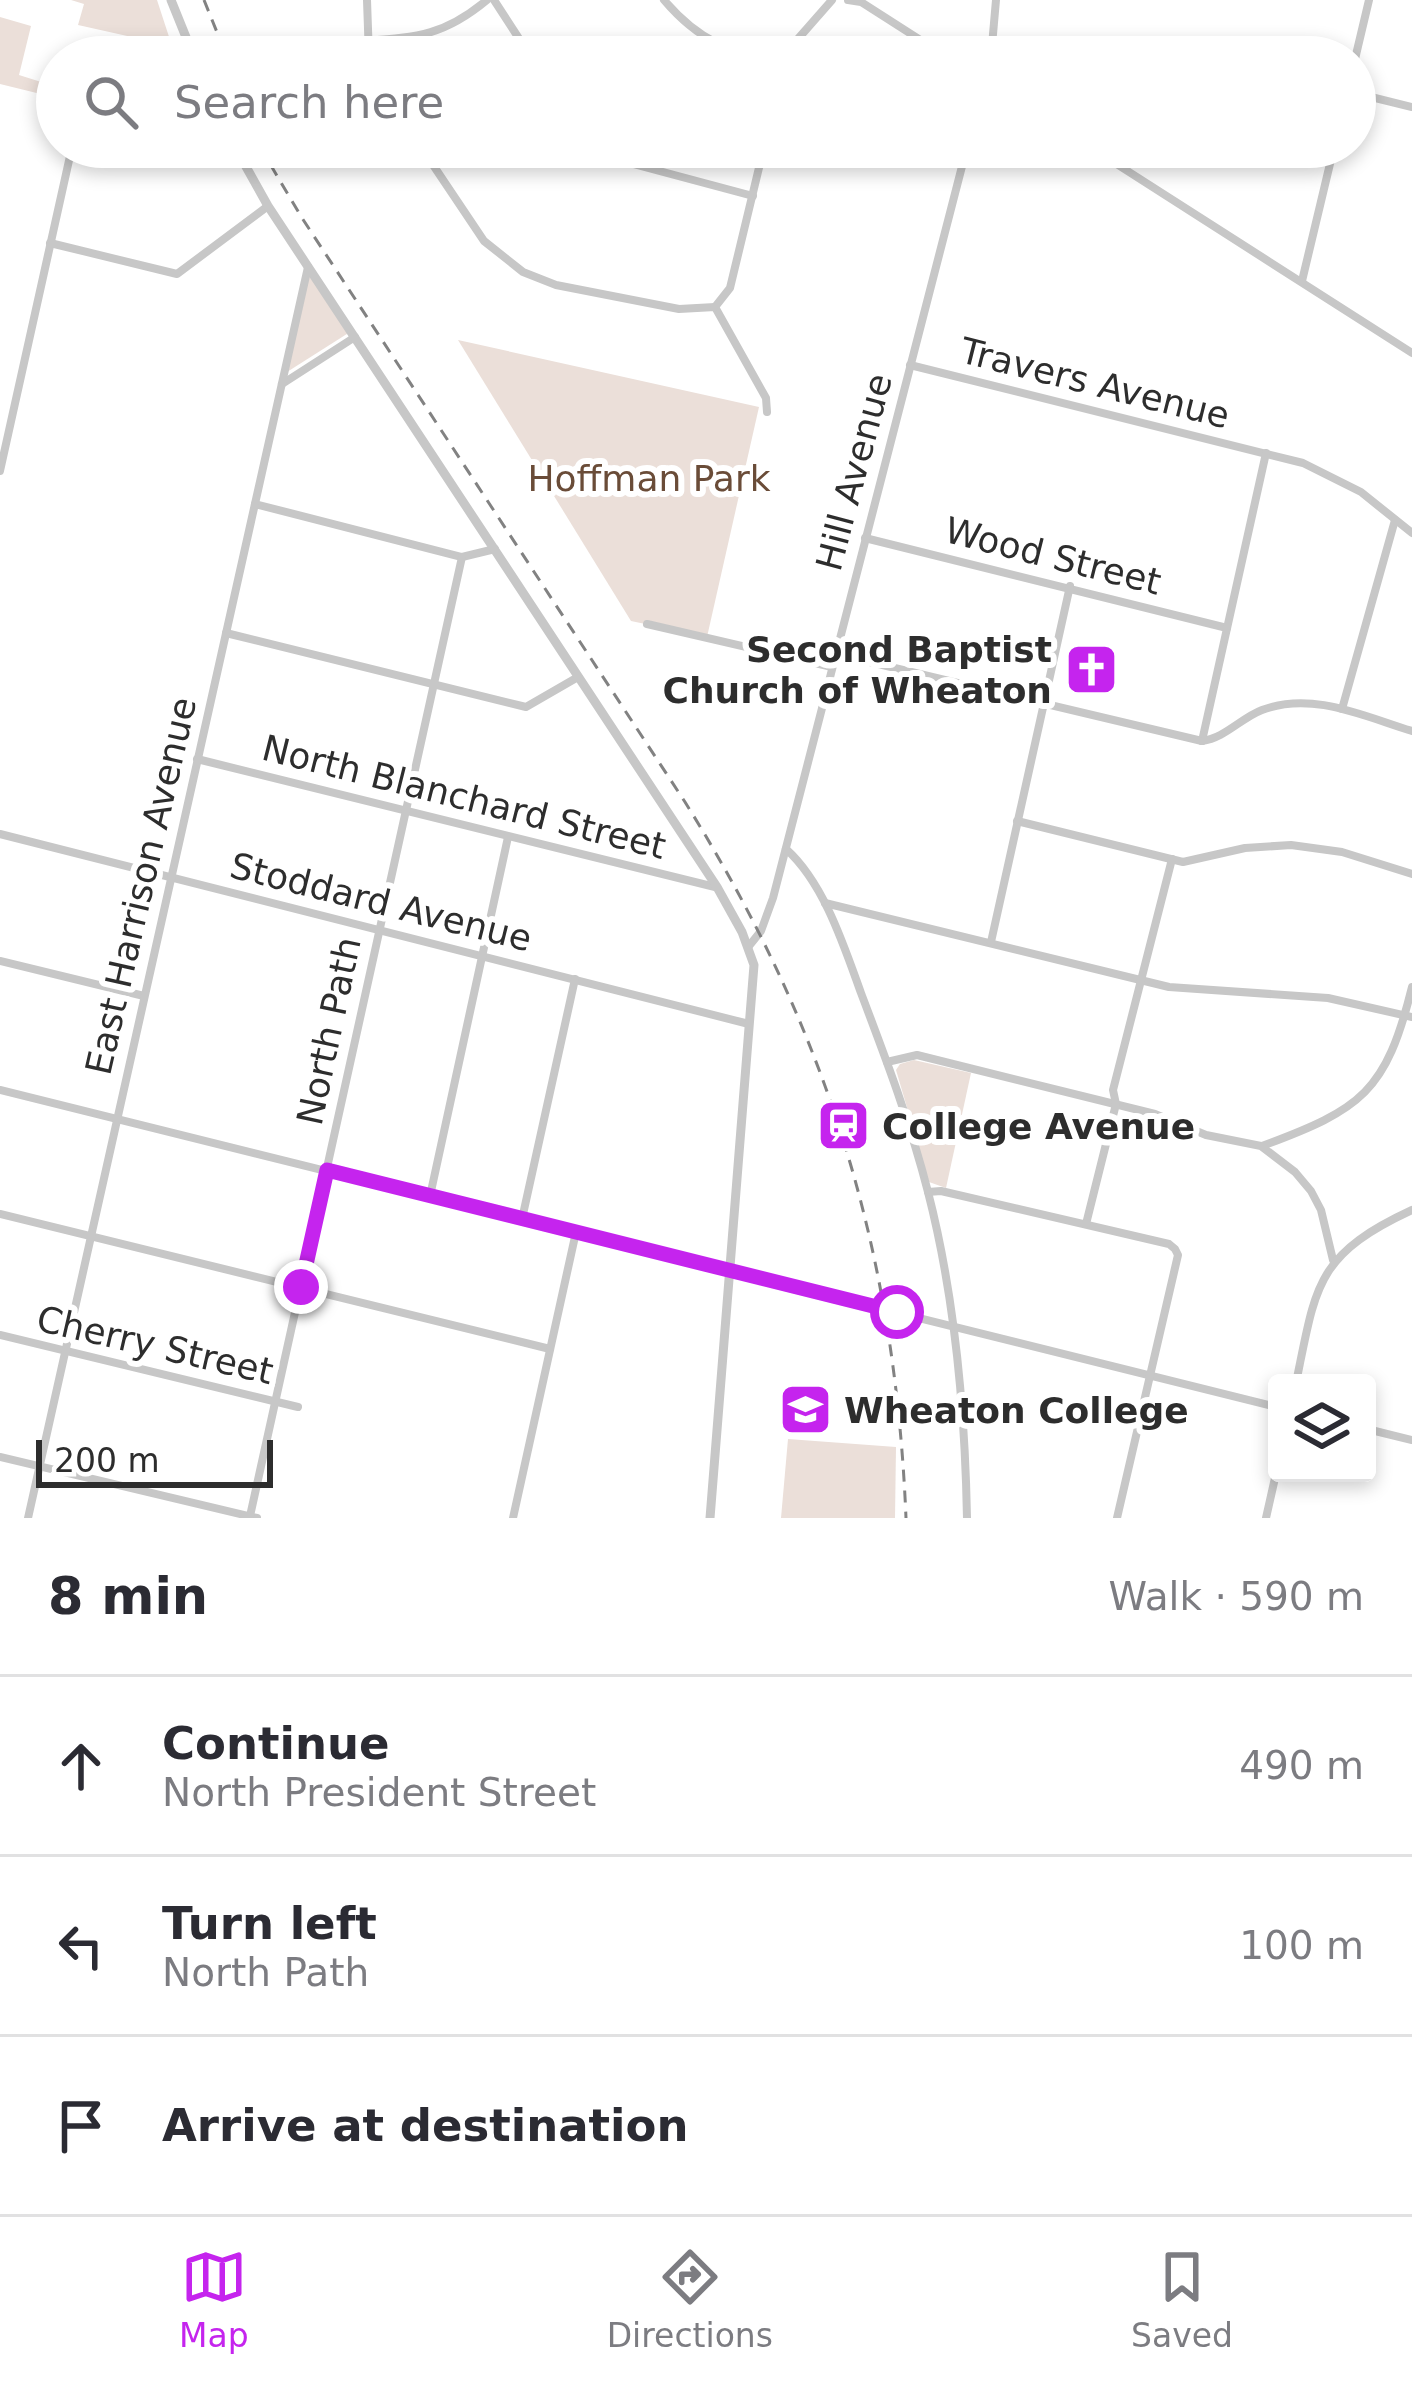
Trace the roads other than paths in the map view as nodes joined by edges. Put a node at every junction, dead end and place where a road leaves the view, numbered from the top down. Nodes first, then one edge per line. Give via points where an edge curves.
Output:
1 (171, 0) edge
2 (367, 0) edge
3 (490, 0) edge
4 (664, 0) edge
5 (832, 0) edge
6 (848, 0) edge
7 (996, 0) edge
8 (1369, 0) edge
9 (186, 36) edge
10 (366, 36) edge
11 (405, 36) edge
12 (516, 36) edge
13 (704, 36) edge
14 (800, 36) edge
15 (914, 36) edge
16 (993, 36) edge
17 (1360, 36) edge
18 (1376, 98) edge
19 (1412, 107) edge
20 (67, 168) edge
21 (247, 168) edge
22 (435, 168) edge
23 (648, 168) edge
24 (759, 168) edge
25 (962, 168) edge
26 (1123, 168) edge
27 (1329, 168) edge
28 (753, 196) junction
29 (268, 206) junction
30 (50, 243) junction
31 (308, 266) junction
32 (1302, 281) junction
33 (715, 307) junction
34 (356, 336) junction
35 (1412, 353) edge
36 (910, 365) junction
37 (282, 383) junction
38 (767, 412) dead end
39 (1266, 453) junction
40 (0, 471) edge
41 (255, 504) junction
42 (1395, 519) junction
43 (1412, 533) edge
44 (865, 538) junction
45 (495, 548) junction
46 (463, 557) junction
47 (1070, 586) junction
48 (647, 624) dead end
49 (1227, 628) junction
50 (226, 632) junction
51 (835, 654) junction
52 (832, 667) junction
53 (580, 676) junction
54 (435, 685) junction
55 (1043, 705) junction
56 (1342, 709) junction
57 (1412, 731) edge
58 (1202, 741) junction
59 (197, 759) junction
60 (406, 812) junction
61 (1017, 821) junction
62 (0, 834) edge
63 (508, 837) junction
64 (786, 849) junction
65 (1172, 860) junction
66 (1412, 874) edge
67 (171, 876) junction
68 (717, 887) junction
69 (823, 903) junction
70 (380, 929) junction
71 (991, 942) junction
72 (749, 946) junction
73 (482, 956) junction
74 (0, 961) edge
75 (574, 979) junction
76 (1142, 980) junction
77 (1412, 987) edge
78 (144, 996) junction
79 (1409, 1016) edge
80 (748, 1024) junction
81 (887, 1062) junction
82 (0, 1090) edge
83 (1116, 1104) junction
84 (116, 1119) junction
85 (1261, 1146) junction
86 (327, 1170) junction
87 (928, 1192) junction
88 (430, 1196) junction
89 (1412, 1210) edge
90 (0, 1214) edge
91 (522, 1219) junction
92 (1085, 1224) junction
93 (576, 1232) junction
94 (89, 1236) junction
95 (1333, 1260) junction
96 (733, 1272) junction
97 (301, 1287) junction
98 (952, 1326) junction
99 (0, 1336) edge
100 (550, 1349) junction
101 (65, 1352) junction
102 (1298, 1374) edge
103 (1150, 1375) junction
104 (275, 1401) junction
105 (1268, 1405) edge
106 (298, 1407) dead end
107 (1376, 1431) edge
108 (1412, 1440) edge
109 (0, 1456) edge
110 (39, 1466) junction
111 (1274, 1482) edge
112 (254, 1517) edge
113 (28, 1518) edge
114 (513, 1518) edge
115 (710, 1518) edge
116 (967, 1518) edge
117 (1117, 1518) edge
118 (1266, 1518) edge

1 - 9 street
2 - 10 street
3 - 11 street via 457,24
3 - 12 street
4 - 13 street
5 - 14 street
6 - 15 street
7 - 16 street
8 - 17 street
18 - 19 street
20 - 30 street
21 - 29 street
22 - 33 street via 484,241 523,272 679,309
23 - 28 street
24 - 28 street
25 - 36 street, Hill Avenue
26 - 32 street
27 - 32 street
28 - 33 street via 730,288
29 - 30 street via 177,274
29 - 31 street
30 - 40 street
31 - 34 street
31 - 37 street, East Harrison Avenue
32 - 35 street
33 - 38 street
34 - 37 street
34 - 45 street
36 - 39 street, Travers Avenue
36 - 44 street, Hill Avenue
37 - 41 street, East Harrison Avenue
39 - 42 street, Travers Avenue via 1334,477
39 - 49 street
41 - 46 street
41 - 50 street, East Harrison Avenue
42 - 43 street, Travers Avenue
42 - 56 street
44 - 47 street, Wood Street
44 - 51 street, Hill Avenue
45 - 46 street
45 - 53 street
46 - 54 street, North Path
47 - 49 street, Wood Street
47 - 55 street
48 - 52 street
49 - 58 street
50 - 54 street
50 - 59 street, East Harrison Avenue
51 - 52 street, Hill Avenue
51 - 55 street
52 - 64 street, Hill Avenue
53 - 54 street via 526,707
53 - 68 street
54 - 60 street, North Path
55 - 58 street
55 - 61 street
56 - 57 street
56 - 58 street via 1280,705
59 - 60 street, North Blanchard Street
59 - 67 street, East Harrison Avenue
60 - 63 street, North Blanchard Street
60 - 70 street, North Path
61 - 65 street
61 - 71 street
62 - 67 street, Stoddard Avenue
63 - 68 street, North Blanchard Street
63 - 73 street
64 - 69 street
64 - 72 street, Hill Avenue via 766,920
65 - 66 street via 1291,845
65 - 76 street
67 - 70 street, Stoddard Avenue
67 - 78 street, East Harrison Avenue
68 - 72 street
69 - 71 street
69 - 81 street
70 - 73 street, Stoddard Avenue
70 - 86 street, North Path
71 - 76 street
72 - 80 street
73 - 75 street, Stoddard Avenue
73 - 88 street
74 - 78 street
75 - 80 street, Stoddard Avenue
75 - 91 street
76 - 79 street via 1328,998
76 - 83 street
77 - 79 street
78 - 84 street, East Harrison Avenue
79 - 85 street via 1363,1095
80 - 96 street
81 - 83 street via 917,1055
81 - 87 street
82 - 84 street
83 - 85 street
83 - 92 street
84 - 86 street
84 - 94 street, East Harrison Avenue
85 - 95 street via 1311,1191
86 - 88 street
86 - 97 street, North Path
87 - 92 street
87 - 98 street
88 - 91 street
89 - 95 street
90 - 94 street
91 - 93 street
92 - 103 street via 1168,1244 1178,1255
93 - 96 street
93 - 100 street
94 - 97 street
94 - 101 street, East Harrison Avenue
95 - 102 street via 1314,1300
96 - 98 street
96 - 115 street
97 - 100 street
97 - 104 street, North Path
98 - 103 street
98 - 116 street
99 - 101 street, Cherry Street
100 - 114 street
101 - 104 street, Cherry Street
101 - 110 street, East Harrison Avenue
103 - 105 street
103 - 117 street
104 - 106 street, Cherry Street
104 - 112 street, North Path
107 - 108 street
109 - 110 street
110 - 112 street
110 - 113 street, East Harrison Avenue
111 - 118 street

